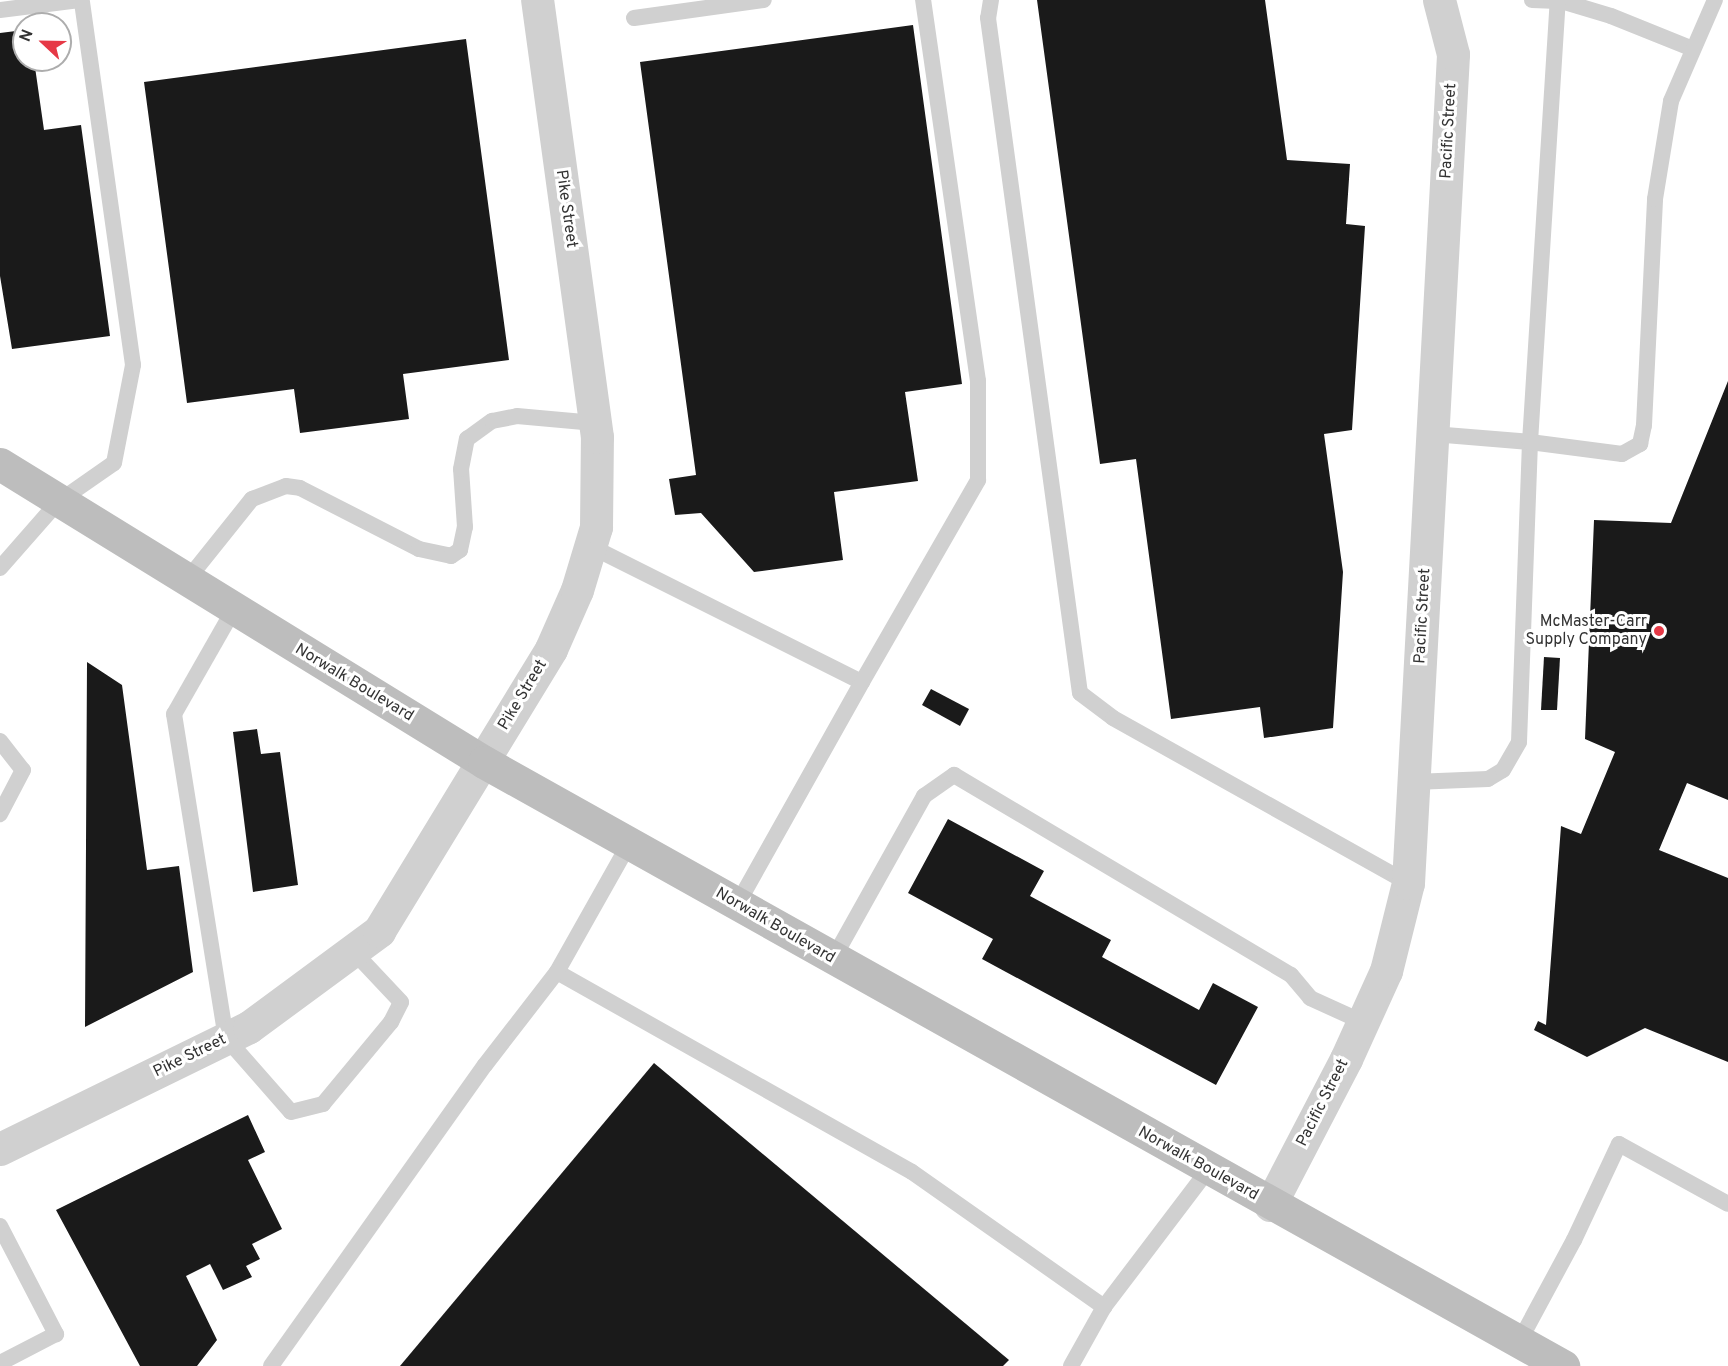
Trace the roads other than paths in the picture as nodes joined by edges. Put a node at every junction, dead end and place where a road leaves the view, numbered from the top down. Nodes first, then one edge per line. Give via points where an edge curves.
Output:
1 (80, 0) edge
2 (537, 0) edge
3 (764, 0) edge
4 (923, 0) edge
5 (992, 0) edge
6 (1439, 0) edge
7 (1532, 0) edge
8 (1715, 0) edge
9 (1558, 1) edge
10 (0, 10) edge
11 (634, 18) dead end
12 (1693, 49) junction
13 (595, 423) junction
14 (1433, 434) junction
15 (1530, 442) junction
16 (0, 464) edge
17 (58, 502) junction
18 (590, 546) junction
19 (0, 568) edge
20 (187, 580) junction
21 (234, 609) junction
22 (862, 682) junction
23 (0, 741) edge
24 (484, 762) junction
25 (1414, 782) junction
26 (0, 814) edge
27 (629, 843) junction
28 (1408, 883) junction
29 (737, 904) junction
30 (353, 951) junction
31 (833, 959) junction
32 (557, 972) junction
33 (1363, 1022) junction
34 (226, 1038) junction
35 (0, 1149) edge
36 (1209, 1170) junction
37 (1728, 1204) edge
38 (1270, 1205) junction
39 (0, 1226) edge
40 (1104, 1307) junction
41 (1519, 1342) junction
42 (0, 1363) edge
43 (272, 1366) edge
44 (1071, 1366) edge
45 (1563, 1366) edge

1 - 10 lane
1 - 17 lane via 133,365 114,463
2 - 13 street, Pike Street
3 - 11 lane
4 - 22 lane via 978,381 978,480
5 - 28 lane via 988,18 1080,693 1113,718
6 - 14 street, Pacific Street via 1453,54
7 - 9 lane
8 - 12 lane
9 - 12 lane via 1611,16
9 - 15 lane
12 - 15 lane via 1671,101 1655,200 1640,444 1622,454
13 - 18 street, Pike Street via 596,527
13 - 20 lane via 517,416 492,421 467,439 461,468 465,527 459,550 451,556 419,549 300,488 286,486 252,499
14 - 15 lane
14 - 25 street, Pacific Street
15 - 25 lane via 1519,742 1503,770 1488,779
16 - 17 main road, Norwalk Boulevard
17 - 19 lane
17 - 20 main road, Norwalk Boulevard
18 - 22 lane
18 - 24 street, Pike Street via 577,590 551,649
20 - 21 main road, Norwalk Boulevard
21 - 24 main road, Norwalk Boulevard
21 - 34 lane via 174,714
22 - 29 lane
23 - 26 lane via 23,770
24 - 27 main road, Norwalk Boulevard
24 - 30 street, Pike Street via 379,931
25 - 28 street, Pacific Street
27 - 29 main road, Norwalk Boulevard
27 - 32 lane
28 - 33 street, Pacific Street via 1386,971
29 - 31 main road, Norwalk Boulevard
30 - 34 street, Pike Street via 249,1027
30 - 34 lane via 401,1002 391,1022 323,1104 291,1112
31 - 33 lane via 924,796 954,775 1291,975 1310,998
31 - 36 main road, Norwalk Boulevard
32 - 40 lane via 912,1172
32 - 43 lane via 485,1065
33 - 38 street, Pacific Street
34 - 35 street, Pike Street
36 - 38 main road, Norwalk Boulevard
36 - 40 lane
37 - 41 lane via 1619,1144 1574,1240
38 - 41 main road, Norwalk Boulevard
39 - 42 lane via 56,1334
40 - 44 lane
41 - 45 main road, Norwalk Boulevard

